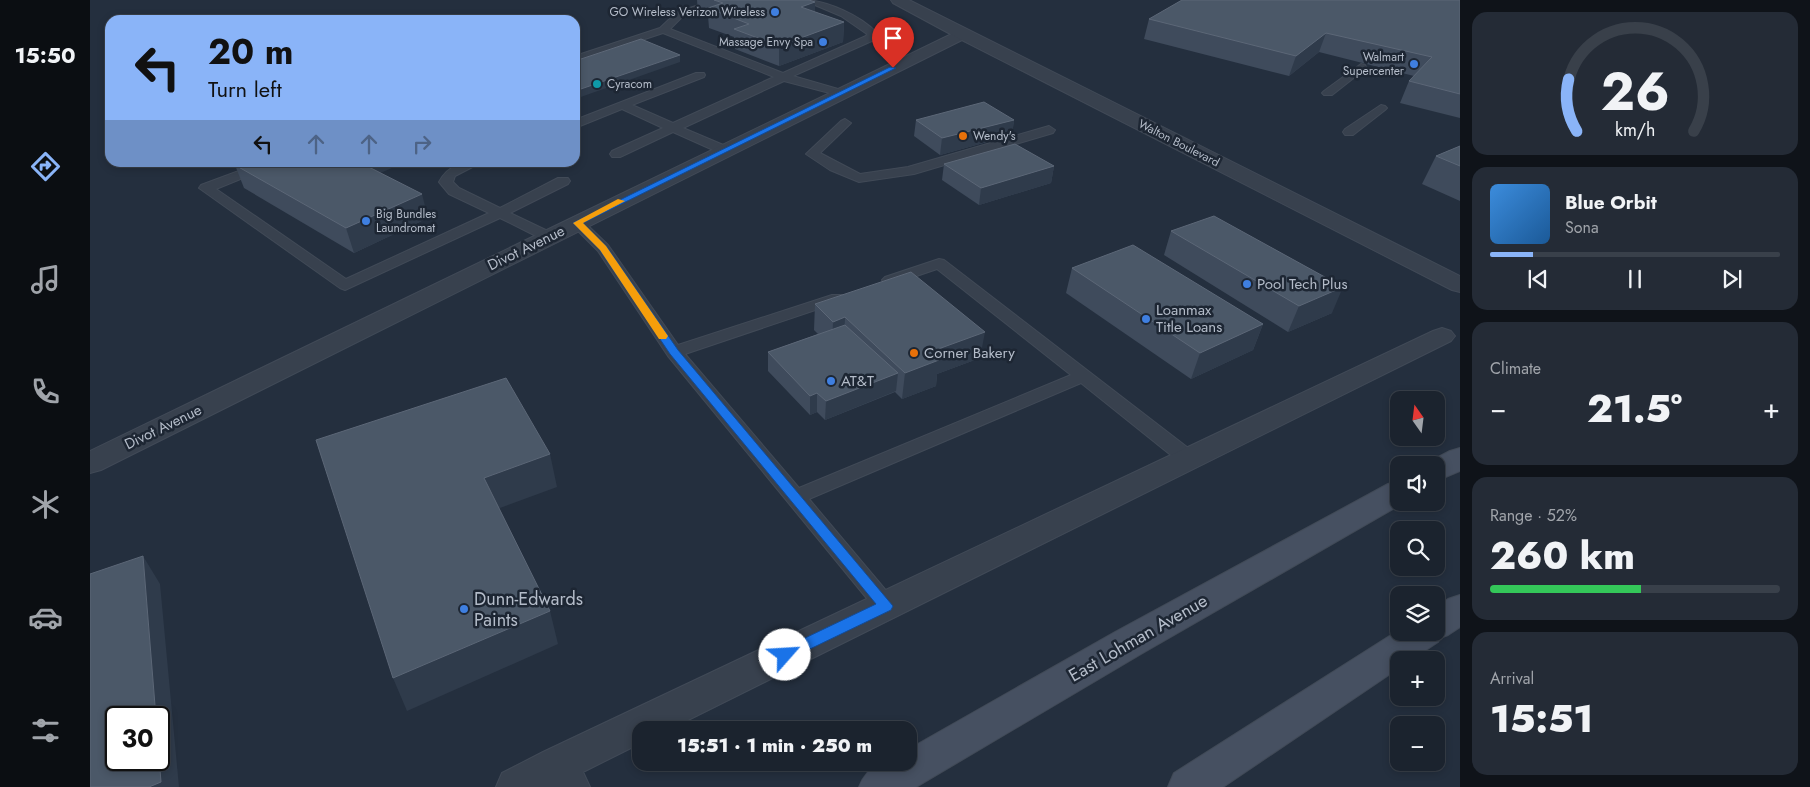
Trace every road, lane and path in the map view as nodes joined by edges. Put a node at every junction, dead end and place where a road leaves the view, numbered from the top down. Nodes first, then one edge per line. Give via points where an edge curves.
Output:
1 (725, 0) edge
2 (808, 0) edge
3 (898, 0) edge
4 (663, 30) junction
5 (962, 34) junction
6 (580, 57) edge
7 (1361, 67) edge
8 (700, 75) dead end
9 (783, 77) junction
10 (841, 93) junction
11 (1328, 93) dead end
12 (622, 105) junction
13 (1382, 108) dead end
14 (580, 122) edge
15 (844, 123) dead end
16 (671, 128) junction
17 (1049, 130) dead end
18 (1349, 132) dead end
19 (724, 150) junction
20 (616, 154) dead end
21 (263, 167) edge
22 (465, 167) edge
23 (563, 181) dead end
24 (500, 213) junction
25 (577, 223) junction
26 (549, 237) junction
27 (1460, 285) edge
28 (873, 286) edge
29 (854, 292) edge
30 (1442, 336) dead end
31 (674, 352) junction
32 (1083, 376) junction
33 (1460, 458) edge
34 (1189, 459) junction
35 (90, 463) edge
36 (1445, 466) edge
37 (796, 497) junction
38 (1390, 497) edge
39 (886, 606) junction
40 (1460, 609) edge
41 (1445, 619) edge
42 (1411, 641) edge
43 (563, 776) edge
44 (516, 787) edge
45 (879, 787) edge
46 (1188, 787) edge

1 - 4 lane via 680,14
2 - 9 lane via 844,14 872,33 870,38
3 - 5 street, Walton Boulevard
4 - 6 lane
4 - 9 lane
5 - 10 street, Divot Avenue
5 - 27 street, Walton Boulevard
7 - 11 lane
8 - 12 lane
9 - 10 lane
9 - 16 lane
10 - 19 street, Divot Avenue
12 - 14 lane
12 - 16 lane
13 - 18 lane
15 - 17 lane via 812,154 859,178 909,171
16 - 19 lane
16 - 20 lane
19 - 25 street, Divot Avenue
21 - 24 lane via 206,188 345,285
22 - 24 lane via 450,174 446,182 454,191
23 - 24 lane
24 - 26 lane
25 - 26 street, Divot Avenue
25 - 31 lane via 603,248
26 - 35 street, Divot Avenue
28 - 32 lane via 939,263
29 - 31 lane
30 - 34 street
31 - 37 lane
32 - 34 lane
32 - 37 lane
33 - 36 main road
34 - 39 street
37 - 39 lane
38 - 45 main road, East Lohman Avenue
39 - 43 street
40 - 41 main road
42 - 46 main road
43 - 44 street

